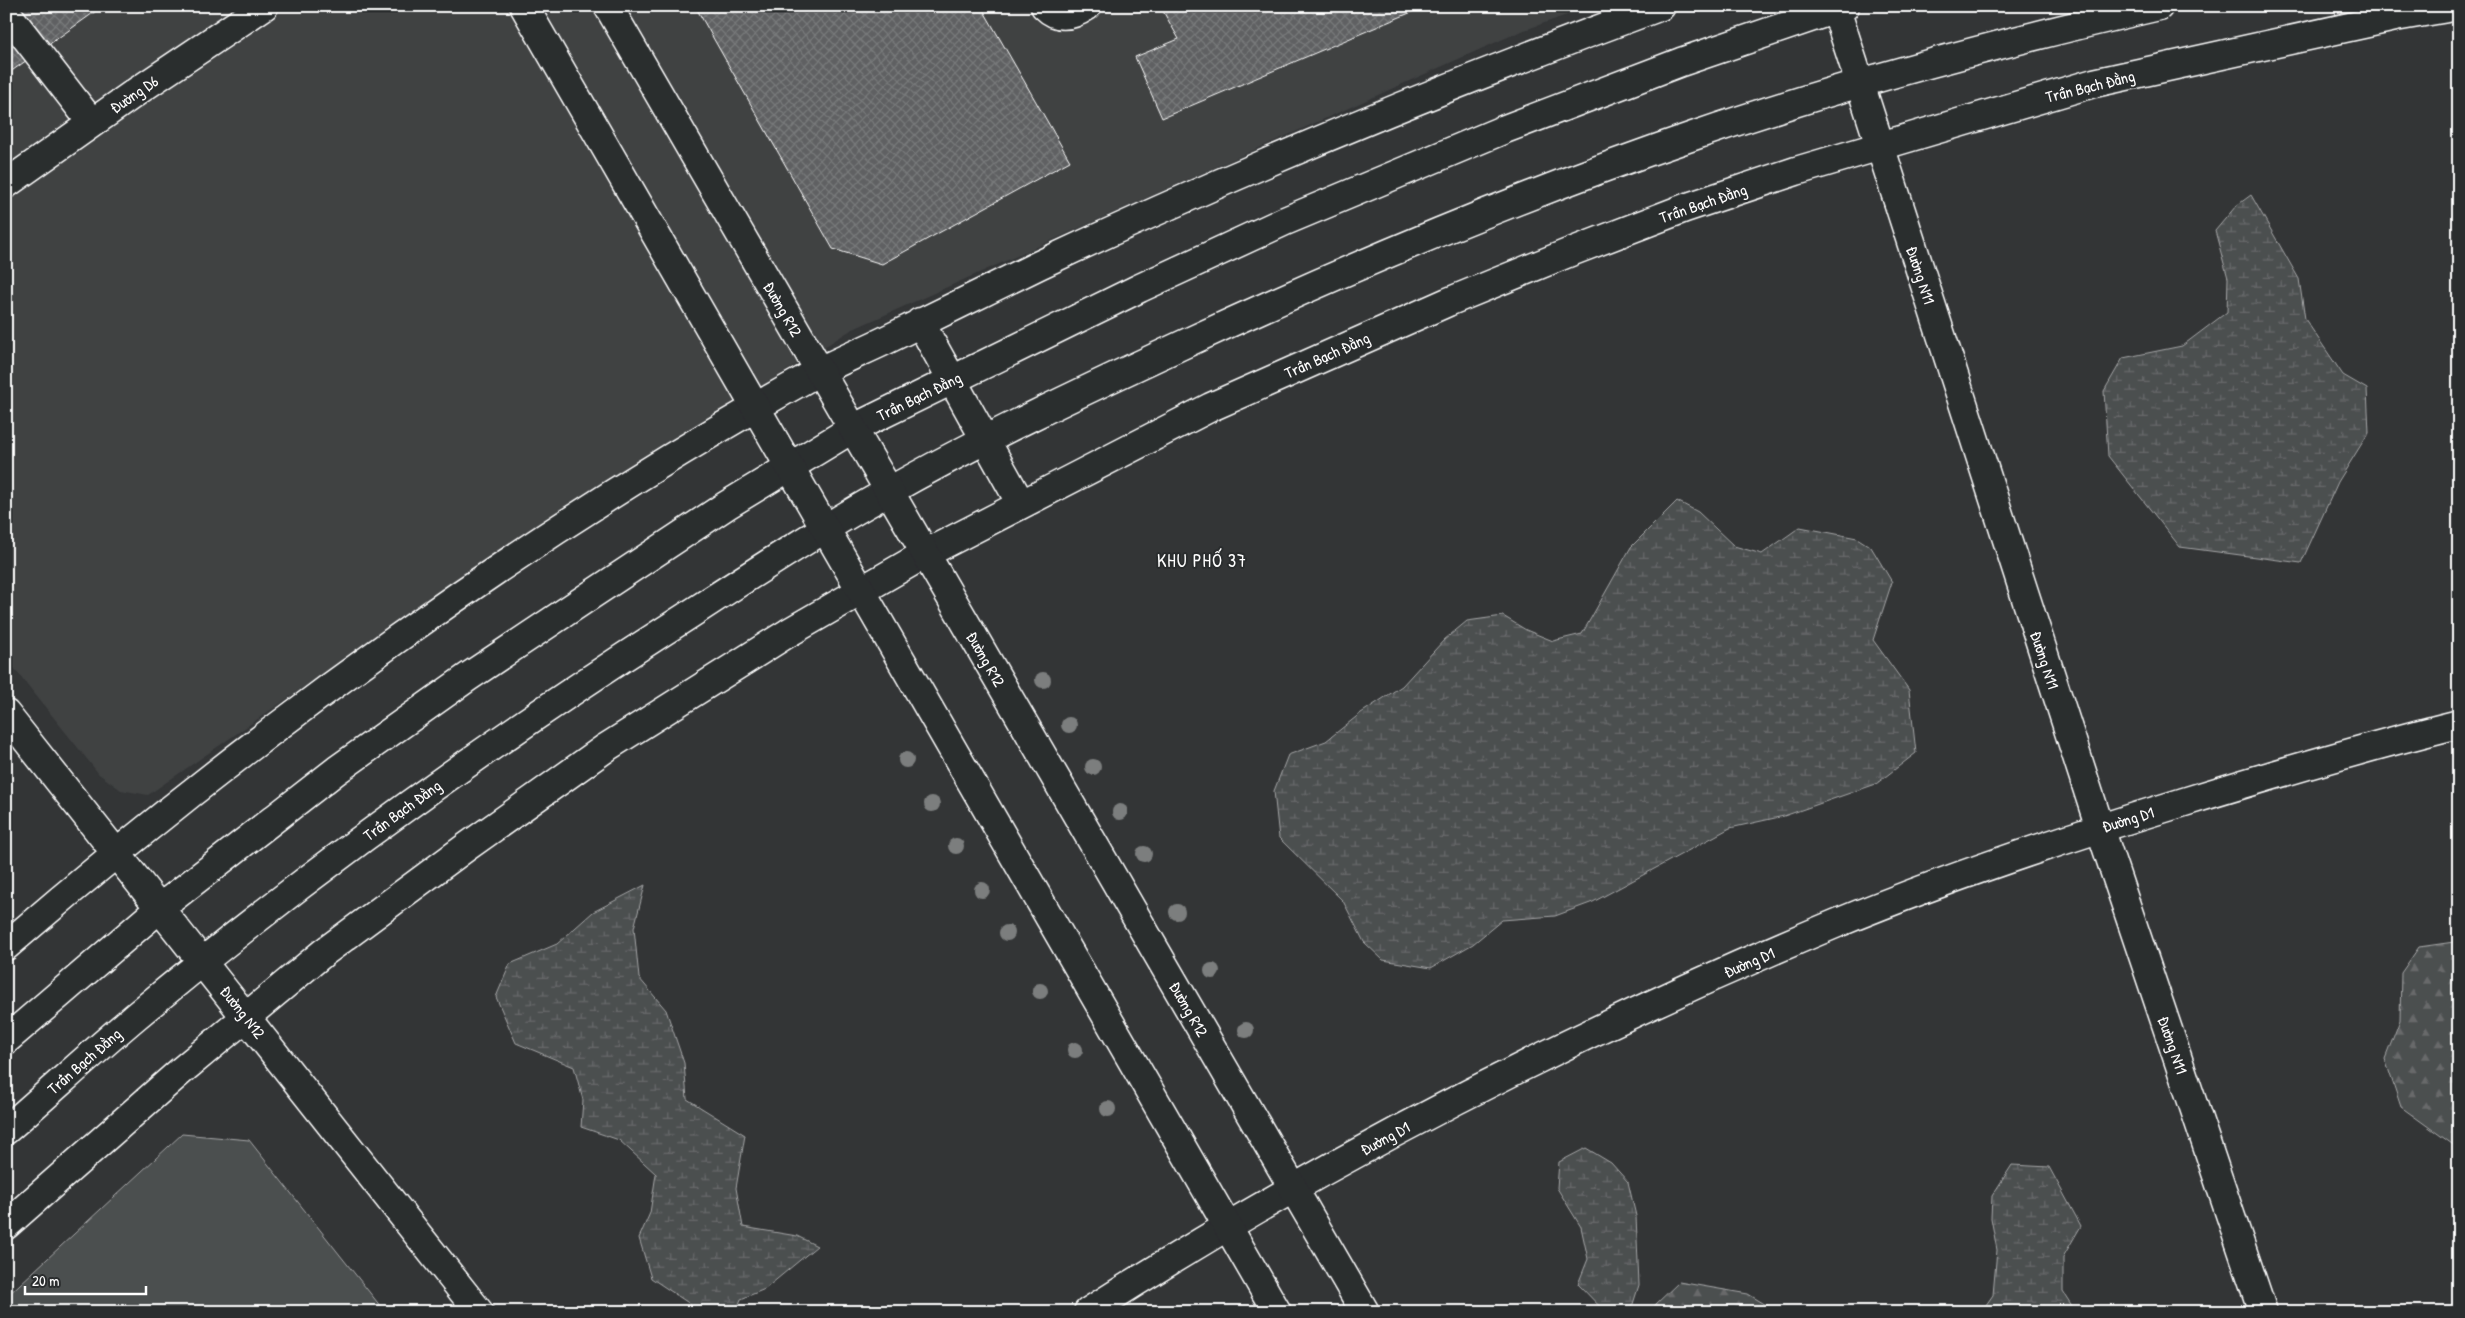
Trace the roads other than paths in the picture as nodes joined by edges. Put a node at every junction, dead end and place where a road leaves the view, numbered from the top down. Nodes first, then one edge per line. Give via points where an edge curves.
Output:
1 (264, 6) edge
2 (524, 6) edge
3 (608, 6) edge
4 (1045, 6) edge
5 (1087, 6) edge
6 (1661, 6) edge
7 (2159, 6) edge
8 (2459, 6) edge
9 (1838, 7) edge
10 (6, 12) edge
11 (1858, 84) junction
12 (92, 123) junction
13 (1879, 146) junction
14 (6, 184) edge
15 (920, 322) junction
16 (819, 372) junction
17 (951, 380) junction
18 (756, 408) junction
19 (852, 430) junction
20 (984, 440) junction
21 (790, 467) junction
22 (888, 492) junction
23 (1021, 504) junction
24 (826, 529) junction
25 (924, 554) junction
26 (861, 590) junction
27 (6, 714) edge
28 (2459, 724) edge
29 (2100, 828) junction
30 (116, 852) junction
31 (161, 907) junction
32 (6, 946) edge
33 (203, 962) junction
34 (246, 1016) junction
35 (6, 1040) edge
36 (6, 1130) edge
37 (1294, 1188) junction
38 (6, 1225) edge
39 (1228, 1227) junction
40 (479, 1312) edge
41 (1088, 1312) edge
42 (1277, 1312) edge
43 (1365, 1312) edge
44 (2263, 1312) edge

1 - 12 street, Đường D6
2 - 18 street
3 - 16 street, Đường R12
4 - 5 street via 1052,13 1064,16
6 - 15 street via 1335,133 1165,206
7 - 11 street
8 - 13 street, Trần Bạch Đằng via 2094,83
9 - 11 street, Đường N11
9 - 17 street, Trần Bạch Đằng via 1505,128 1276,225
10 - 12 street
11 - 13 street, Đường N11
11 - 20 street via 1699,134 1525,197 1325,279
12 - 14 street, Đường D6
13 - 23 street, Trần Bạch Đằng via 1684,208 1448,302 1211,407
13 - 29 street, Đường N11
15 - 16 street
15 - 17 street
16 - 18 street
16 - 19 street, Đường R12
17 - 19 street, Trần Bạch Đằng
17 - 20 street
18 - 21 street
18 - 30 street via 596,506 388,646
19 - 21 street, Trần Bạch Đằng
19 - 22 street, Đường R12
20 - 22 street
20 - 23 street
21 - 24 street
21 - 31 street via 716,512 468,677 337,770
22 - 24 street, Trần Bạch Đằng
22 - 25 street, Đường R12
23 - 25 street, Trần Bạch Đằng
24 - 26 street
24 - 33 street, Trần Bạch Đằng via 618,660 493,745 386,821
25 - 26 street, Trần Bạch Đằng
25 - 37 street, Đường R12
26 - 34 street, Trần Bạch Đằng via 788,632 599,752 464,848
26 - 39 street
27 - 30 street, Đường N12
28 - 29 street, Đường D1
29 - 37 street, Đường D1 via 1982,868 1846,920 1694,986 1539,1058
29 - 44 street, Đường N11
30 - 31 street, Đường N12
30 - 32 street
31 - 33 street, Đường N12
31 - 35 street
33 - 34 street, Đường N12
33 - 36 street, Trần Bạch Đằng
34 - 38 street, Trần Bạch Đằng
34 - 40 street, Đường N12
37 - 39 street, Đường D1
37 - 43 street, Đường R12
39 - 41 street, Đường D1
39 - 42 street

